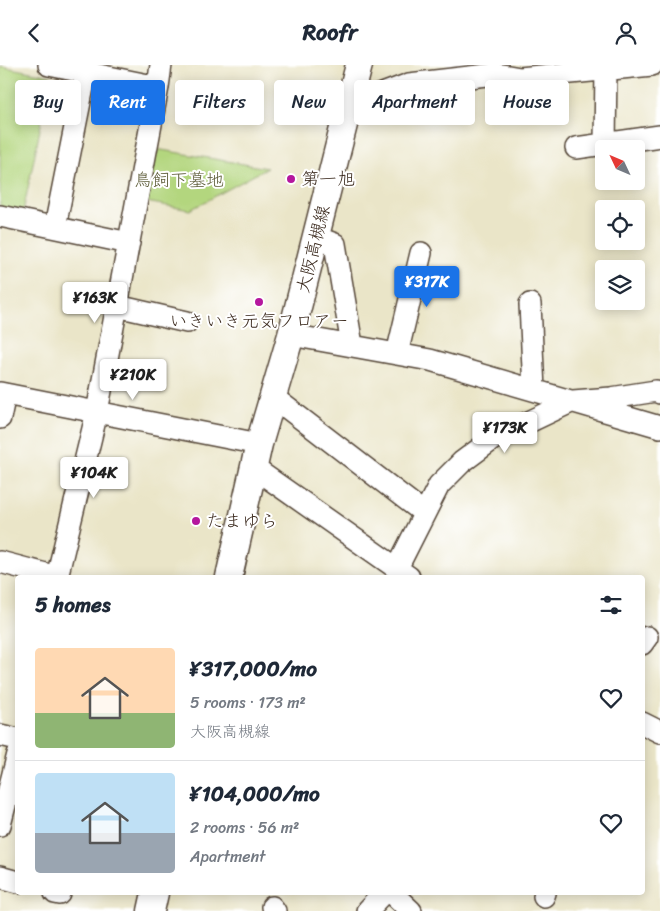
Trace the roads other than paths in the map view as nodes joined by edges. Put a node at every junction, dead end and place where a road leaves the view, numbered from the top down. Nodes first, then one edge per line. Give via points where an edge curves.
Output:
1 (49, 65) edge
2 (161, 65) edge
3 (359, 65) edge
4 (652, 65) edge
5 (606, 69) junction
6 (472, 71) edge
7 (86, 72) junction
8 (124, 80) edge
9 (159, 80) edge
10 (350, 101) junction
11 (151, 125) edge
12 (660, 135) edge
13 (605, 140) edge
14 (626, 140) edge
15 (595, 145) edge
16 (576, 148) dead end
17 (0, 216) edge
18 (55, 227) junction
19 (316, 237) junction
20 (129, 243) junction
21 (422, 253) dead end
22 (530, 304) dead end
23 (117, 306) junction
24 (187, 321) dead end
25 (291, 335) junction
26 (352, 345) junction
27 (397, 354) junction
28 (534, 390) junction
29 (3, 393) edge
30 (660, 393) edge
31 (273, 397) junction
32 (573, 401) junction
33 (97, 413) junction
34 (0, 418) edge
35 (660, 427) edge
36 (257, 456) junction
37 (424, 513) junction
38 (0, 562) edge
39 (401, 574) edge
40 (49, 575) edge
41 (57, 575) edge
42 (229, 575) edge
43 (645, 724) edge
44 (660, 732) edge
45 (0, 735) edge
46 (15, 738) edge
47 (15, 767) edge
48 (5, 813) edge
49 (0, 877) edge
50 (15, 881) edge
51 (155, 895) edge
52 (382, 895) edge
53 (394, 895) edge
54 (151, 911) edge
55 (366, 911) edge
56 (411, 911) edge

1 - 7 street
2 - 9 street
3 - 10 main road, 大阪高槻線
4 - 5 street
5 - 6 street via 520,78
5 - 13 street
6 - 10 street
7 - 8 street
7 - 18 street
10 - 19 main road, 大阪高槻線
11 - 20 street
12 - 14 street
15 - 16 street
17 - 18 street
18 - 20 street
19 - 25 main road, 大阪高槻線
19 - 26 street via 335,244
20 - 23 street
21 - 27 street
22 - 28 street
23 - 24 street
23 - 33 street
25 - 26 street
25 - 31 main road, 大阪高槻線
26 - 27 street
27 - 28 street via 430,359
28 - 32 street
29 - 33 street
29 - 34 street
30 - 32 street
31 - 36 main road, 大阪高槻線
31 - 37 street
32 - 35 street
32 - 37 street via 493,439 462,462 438,485
33 - 36 street
33 - 41 street
36 - 39 street
36 - 42 main road, 大阪高槻線
37 - 39 street
38 - 40 street
43 - 44 street
45 - 46 street
47 - 48 street
49 - 50 street
51 - 54 main road
52 - 55 street
53 - 56 street

